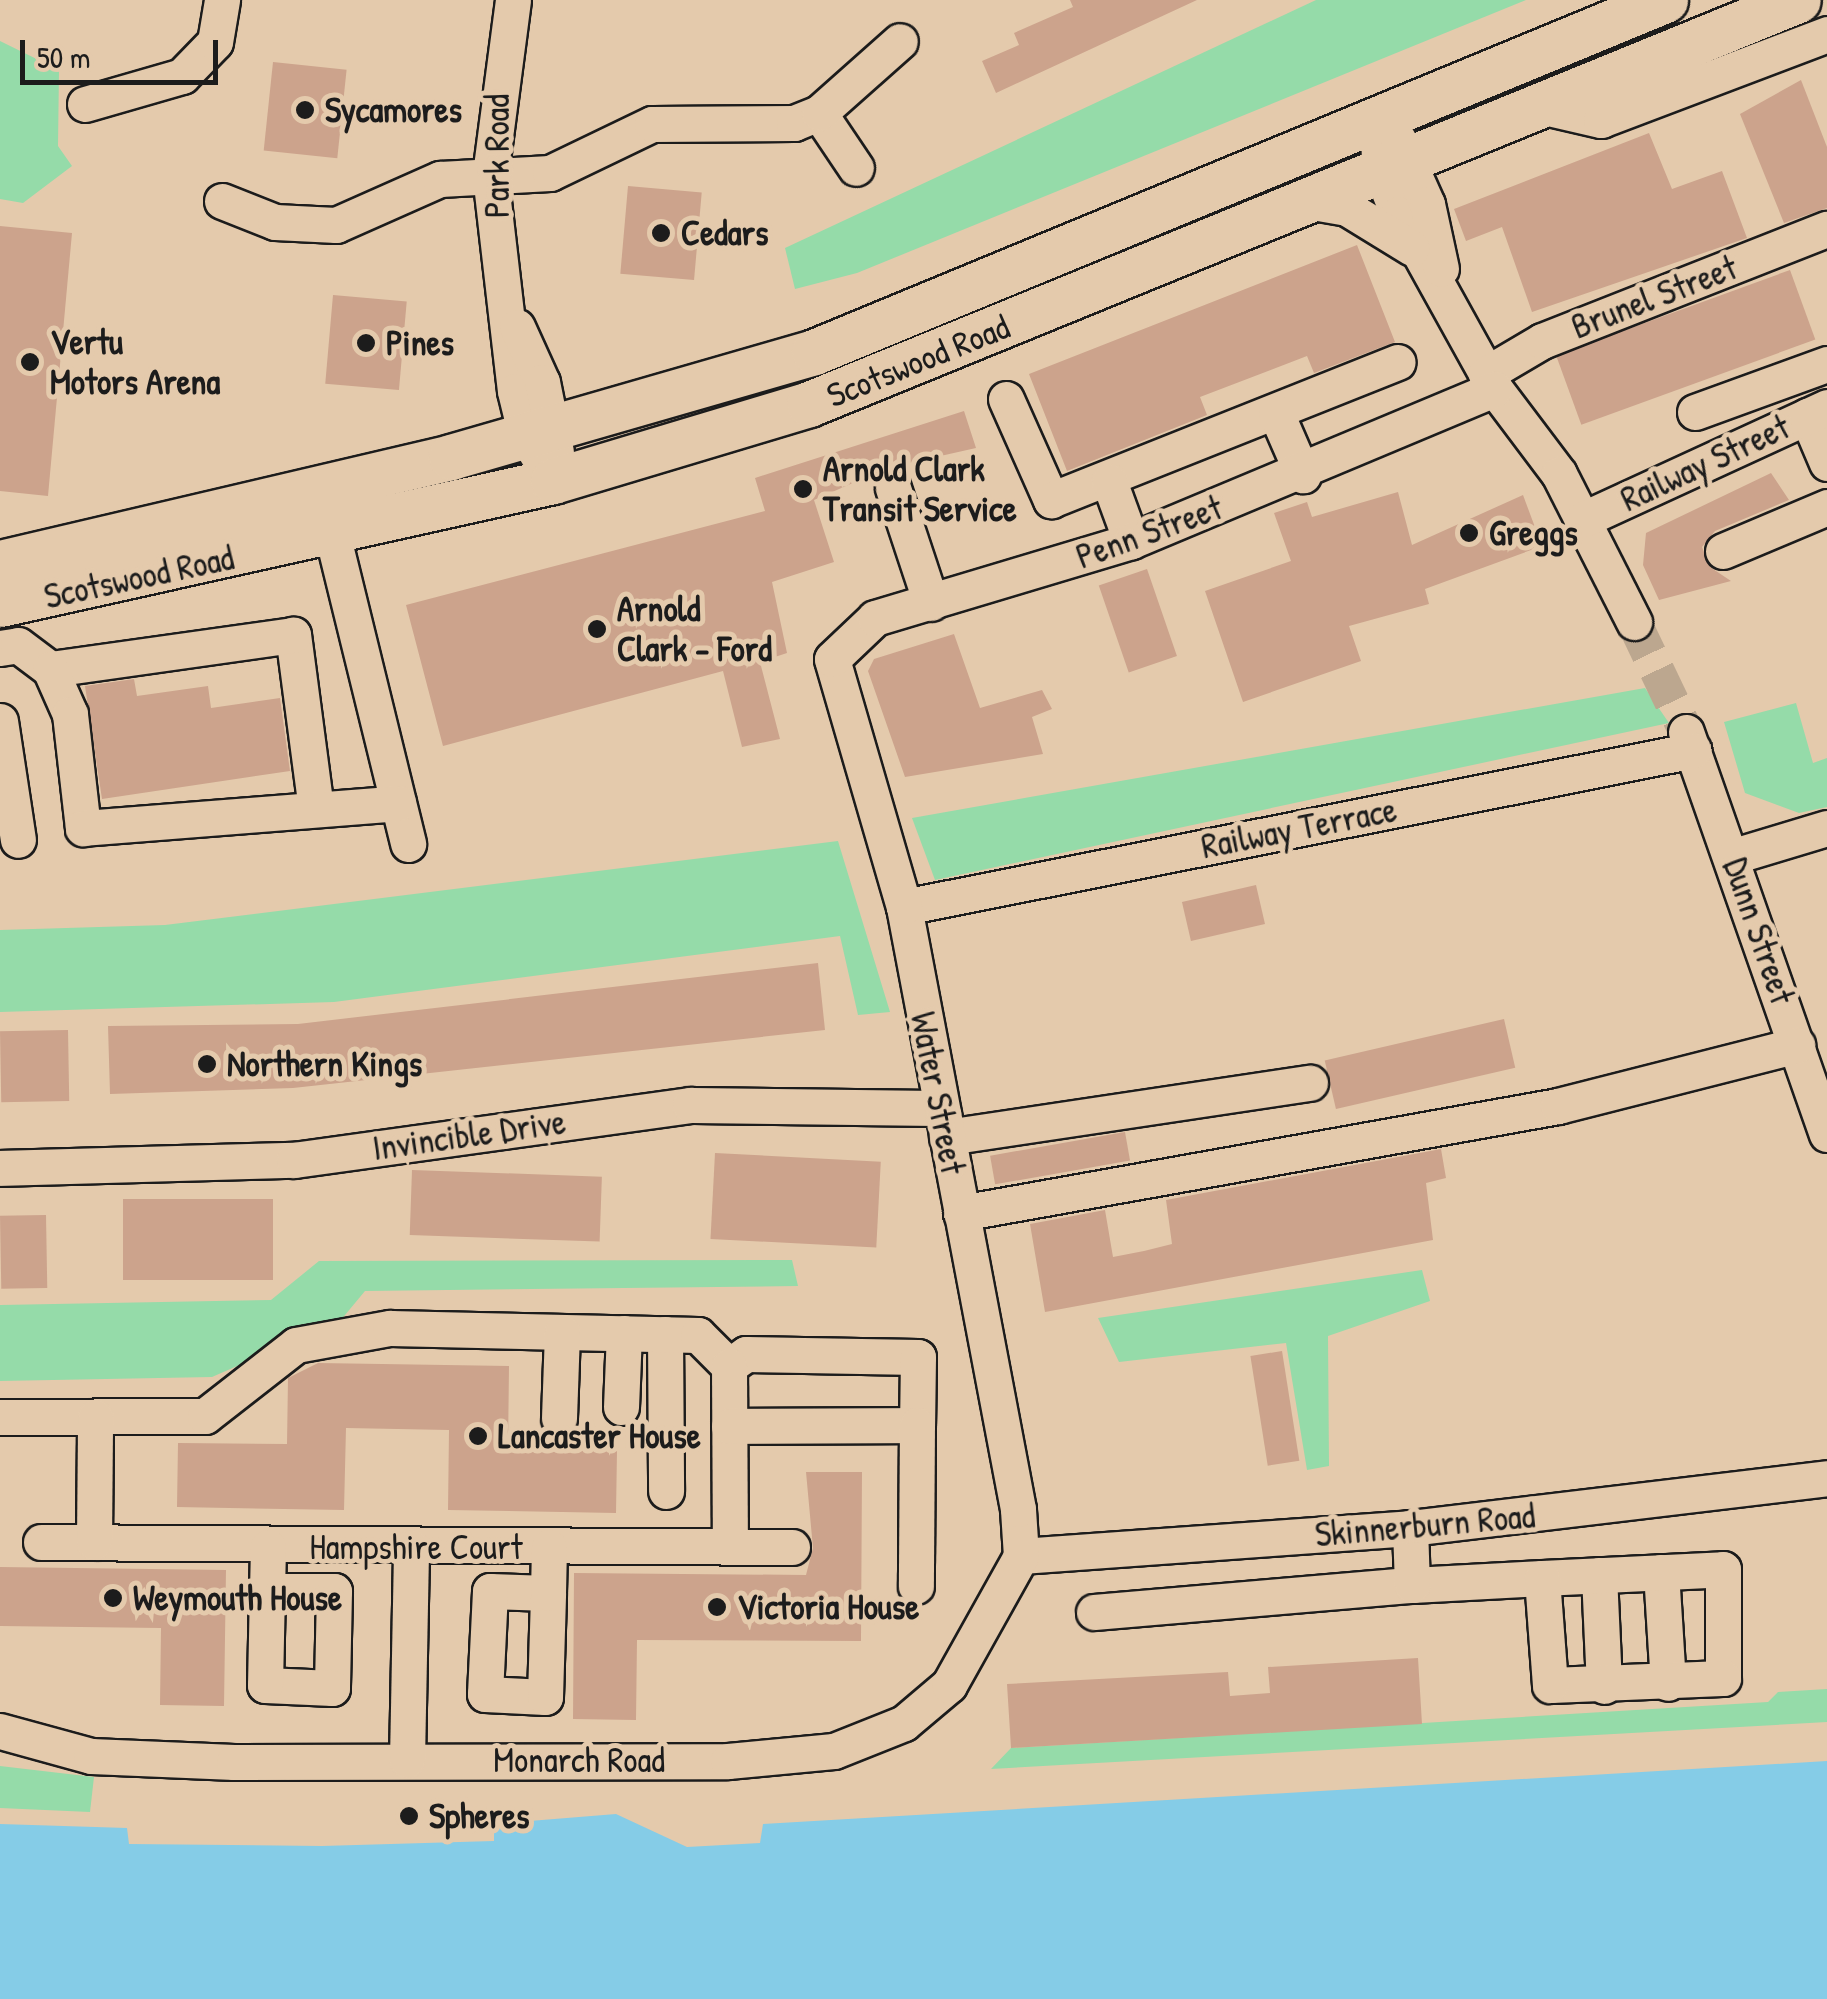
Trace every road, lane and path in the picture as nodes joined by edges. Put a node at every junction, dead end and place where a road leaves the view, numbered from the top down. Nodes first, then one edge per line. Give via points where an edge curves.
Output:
1 (222, 0) edge
2 (513, 0) edge
3 (1665, 0) edge
4 (1818, 22) edge
5 (900, 41) dead end
6 (1642, 61) junction
7 (1693, 85) junction
8 (85, 104) dead end
9 (1531, 104) junction
10 (819, 113) junction
11 (1378, 119) junction
12 (1394, 161) junction
13 (856, 168) dead end
14 (490, 175) junction
15 (1300, 200) junction
16 (222, 201) dead end
17 (1827, 229) edge
18 (1420, 255) junction
19 (1445, 290) junction
20 (1398, 362) dead end
21 (1827, 364) edge
22 (1490, 382) junction
23 (1006, 398) dead end
24 (1694, 412) dead end
25 (1817, 412) edge
26 (1276, 413) junction
27 (541, 432) junction
28 (1827, 463) edge
29 (1303, 474) junction
30 (554, 481) junction
31 (1109, 481) junction
32 (894, 488) dead end
33 (322, 490) junction
34 (1827, 508) edge
35 (1584, 519) junction
36 (332, 534) junction
37 (1130, 540) junction
38 (1722, 550) dead end
39 (0, 564) edge
40 (931, 603) junction
41 (0, 604) edge
42 (1634, 622) tunnel mouth
43 (0, 648) edge
44 (50, 669) junction
45 (832, 684) joint
46 (0, 721) edge
47 (1690, 740) joint
48 (398, 803) junction
49 (316, 809) junction
50 (1827, 828) edge
51 (18, 840) dead end
52 (408, 844) dead end
53 (1734, 856) junction
54 (904, 907) junction
55 (1798, 1045) junction
56 (1310, 1083) dead end
57 (942, 1122) junction
58 (1827, 1134) edge
59 (0, 1168) edge
60 (961, 1213) junction
61 (562, 1332) junction
62 (624, 1333) junction
63 (666, 1334) junction
64 (729, 1366) junction
65 (620, 1408) dead end
66 (0, 1416) edge
67 (95, 1417) junction
68 (559, 1418) dead end
69 (917, 1425) junction
70 (730, 1426) junction
71 (1827, 1478) edge
72 (666, 1491) dead end
73 (1410, 1528) junction
74 (41, 1542) dead end
75 (94, 1542) junction
76 (268, 1547) junction
77 (411, 1547) junction
78 (549, 1547) junction
79 (730, 1547) junction
80 (792, 1548) dead end
81 (1020, 1556) junction
82 (1661, 1572) junction
83 (1599, 1575) junction
84 (1542, 1578) junction
85 (1412, 1584) junction
86 (916, 1586) dead end
87 (267, 1591) dead end
88 (548, 1593) dead end
89 (1094, 1612) dead end
90 (1668, 1683) junction
91 (1604, 1686) junction
92 (0, 1731) edge
93 (407, 1760) junction

1 - 8 street via 215,42 182,76
2 - 14 street, Park Road
3 - 11 main road, Scotswood Road
4 - 6 main road, Scotswood Road
4 - 7 street
5 - 10 street
6 - 7 street
6 - 9 main road, Scotswood Road
7 - 9 street via 1602,120
9 - 12 main road, Scotswood Road
10 - 13 street
10 - 14 street via 774,126 652,124 550,174
11 - 12 street
11 - 27 main road, Scotswood Road via 814,352
12 - 15 main road, Scotswood Road
12 - 18 street
12 - 19 street
14 - 16 street via 424,183 336,225 274,222
14 - 27 street, Park Road via 510,312
15 - 18 street via 1347,208
15 - 30 main road, Scotswood Road via 864,384
17 - 22 street, Brunel Street via 1542,341
18 - 19 street
19 - 22 street
20 - 26 street
21 - 24 street
22 - 29 street, Penn Street
22 - 35 street
23 - 31 street via 1044,496 1062,499
25 - 28 street
25 - 35 street, Railway Street
26 - 29 street
26 - 31 street
27 - 30 street
27 - 33 main road, Scotswood Road
29 - 37 street, Penn Street
30 - 36 main road, Scotswood Road
31 - 37 street
32 - 40 street
33 - 36 street
33 - 39 main road, Scotswood Road
34 - 38 street
35 - 42 street
36 - 41 main road, Scotswood Road
36 - 48 street
37 - 40 street, Penn Street
40 - 45 street, Penn Street via 854,629 832,659
43 - 44 street via 18,645
44 - 49 street via 70,714 83,828
44 - 49 street via 293,635
45 - 54 street, Water Street
46 - 51 street
47 - 53 street, Dunn Street
47 - 54 street, Railway Terrace
48 - 49 street
48 - 52 street
50 - 53 street
53 - 55 street, Dunn Street
54 - 57 street, Water Street
55 - 58 street, Dunn Street
55 - 60 street via 1558,1106
56 - 57 street, Invincible Drive via 1166,1112 1125,1104
57 - 59 street, Invincible Drive via 690,1105 294,1160
57 - 60 street, Water Street
60 - 81 street, Water Street via 1018,1509
61 - 62 street
61 - 67 street via 338,1334 296,1345 205,1416
61 - 68 street
62 - 63 street
62 - 65 street
63 - 64 street via 698,1334
63 - 72 street
64 - 69 street via 746,1354 918,1357
64 - 70 street
66 - 67 street
67 - 75 street
69 - 70 street
69 - 86 street
70 - 79 street
71 - 73 street, Skinnerburn Road
73 - 81 street, Skinnerburn Road
73 - 85 street
74 - 75 street, Hampshire Court
75 - 76 street, Hampshire Court
76 - 77 street, Hampshire Court
76 - 87 street
77 - 78 street, Hampshire Court
77 - 93 street
78 - 79 street, Hampshire Court
78 - 88 street
79 - 80 street, Hampshire Court
81 - 93 street, Monarch Road via 949,1685 904,1723 834,1751 728,1761
82 - 83 street
82 - 90 street
82 - 90 street via 1722,1569 1723,1678
83 - 84 street
83 - 91 street
84 - 85 street
84 - 91 street via 1550,1685
85 - 89 street
90 - 91 street
92 - 93 street, Monarch Road via 90,1756

